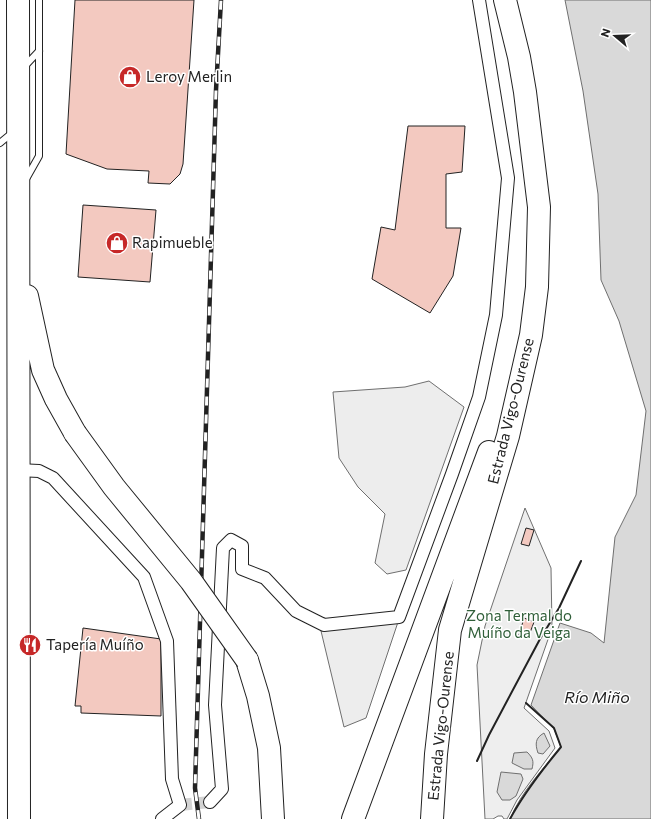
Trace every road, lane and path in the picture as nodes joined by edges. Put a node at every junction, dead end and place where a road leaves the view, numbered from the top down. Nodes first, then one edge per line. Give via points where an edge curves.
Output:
1 (18, 0) edge
2 (39, 0) edge
3 (479, 0) edge
4 (505, 0) edge
5 (39, 51) junction
6 (18, 73) junction
7 (18, 129) junction
8 (530, 132) junction
9 (0, 143) edge
10 (18, 193) junction
11 (18, 225) junction
12 (18, 470) junction
13 (210, 802) dead end
14 (19, 819) edge
15 (162, 819) edge
16 (273, 819) edge
17 (353, 819) edge
18 (432, 819) edge

1 - 6 highway
2 - 5 lane
3 - 13 street via 508,178 496,315 479,397 398,617 324,625 296,611 265,578 242,569 242,546 231,540 223,548 215,706 222,789
4 - 8 highway, Estrada Vigo-Ourense via 518,57
5 - 6 lane
5 - 10 lane via 39,156
6 - 7 highway
7 - 9 lane
7 - 10 highway
8 - 17 highway via 530,248 524,317 507,389 489,451
8 - 18 highway, Estrada Vigo-Ourense via 539,207 537,287 531,335 508,436 450,630 436,754
10 - 11 highway
11 - 12 highway
11 - 16 highway, bridge via 28,306 43,370 74,434 191,581 247,660 258,696 268,748
12 - 14 highway
12 - 15 street via 39,471 53,478 144,577 167,641 172,779 180,806

